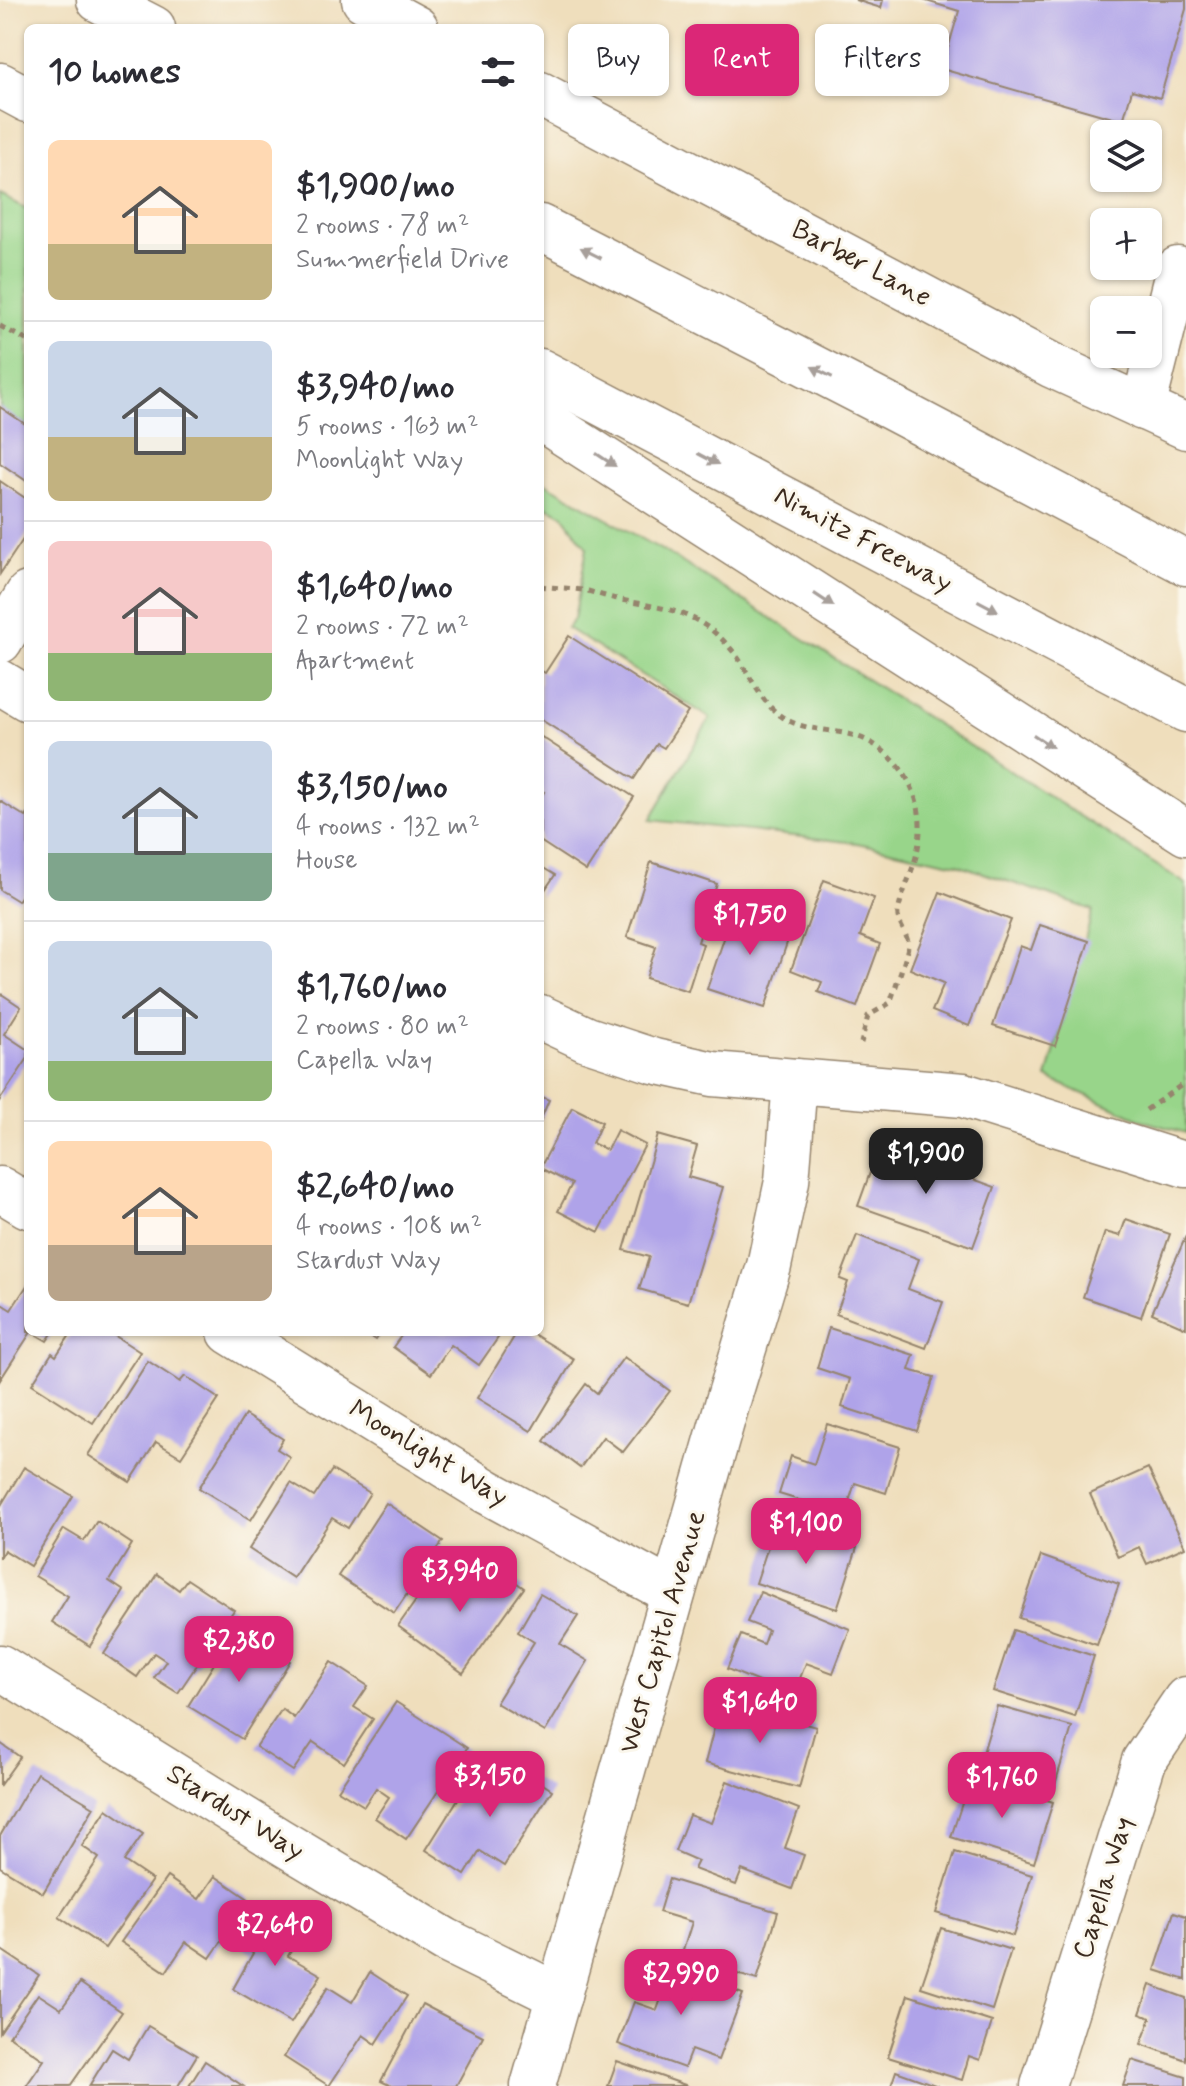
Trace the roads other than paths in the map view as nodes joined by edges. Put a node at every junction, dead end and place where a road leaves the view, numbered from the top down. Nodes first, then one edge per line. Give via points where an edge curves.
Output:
1 (99, 0) edge
2 (364, 0) edge
3 (145, 24) edge
4 (409, 24) edge
5 (0, 85) edge
6 (544, 96) edge
7 (24, 98) edge
8 (544, 229) edge
9 (1178, 269) dead end
10 (544, 373) edge
11 (892, 408) junction
12 (1143, 408) junction
13 (544, 421) edge
14 (1186, 427) edge
15 (1186, 532) edge
16 (1186, 563) edge
17 (24, 601) edge
18 (0, 641) edge
19 (0, 682) edge
20 (24, 697) edge
21 (1186, 710) edge
22 (1186, 833) edge
23 (544, 1019) edge
24 (795, 1081) junction
25 (1186, 1165) edge
26 (0, 1189) edge
27 (24, 1204) edge
28 (236, 1336) edge
29 (673, 1593) junction
30 (0, 1667) edge
31 (1186, 1699) edge
32 (559, 1996) junction
33 (533, 2086) edge
34 (1043, 2086) edge

1 - 3 main road
2 - 4 main road
5 - 7 main road
6 - 12 main road, Barber Lane via 1053,366
11 -> 8 main road
9 - 12 main road
10 -> 21 main road, Nimitz Freeway
11 - 15 main road
11 - 16 main road
12 - 14 main road, Barber Lane
13 -> 22 main road
17 - 18 main road
19 - 20 main road
23 - 24 main road via 654,1061 713,1074
24 - 25 main road via 963,1095
24 - 29 main road, West Capitol Avenue via 787,1181 769,1266
26 - 27 main road
28 - 29 main road, Moonlight Way via 486,1491
29 - 32 main road, West Capitol Avenue
30 - 32 main road, Stardust Way via 445,1940
31 - 34 main road, Capella Way via 1144,1761
32 - 33 main road, West Capitol Avenue

